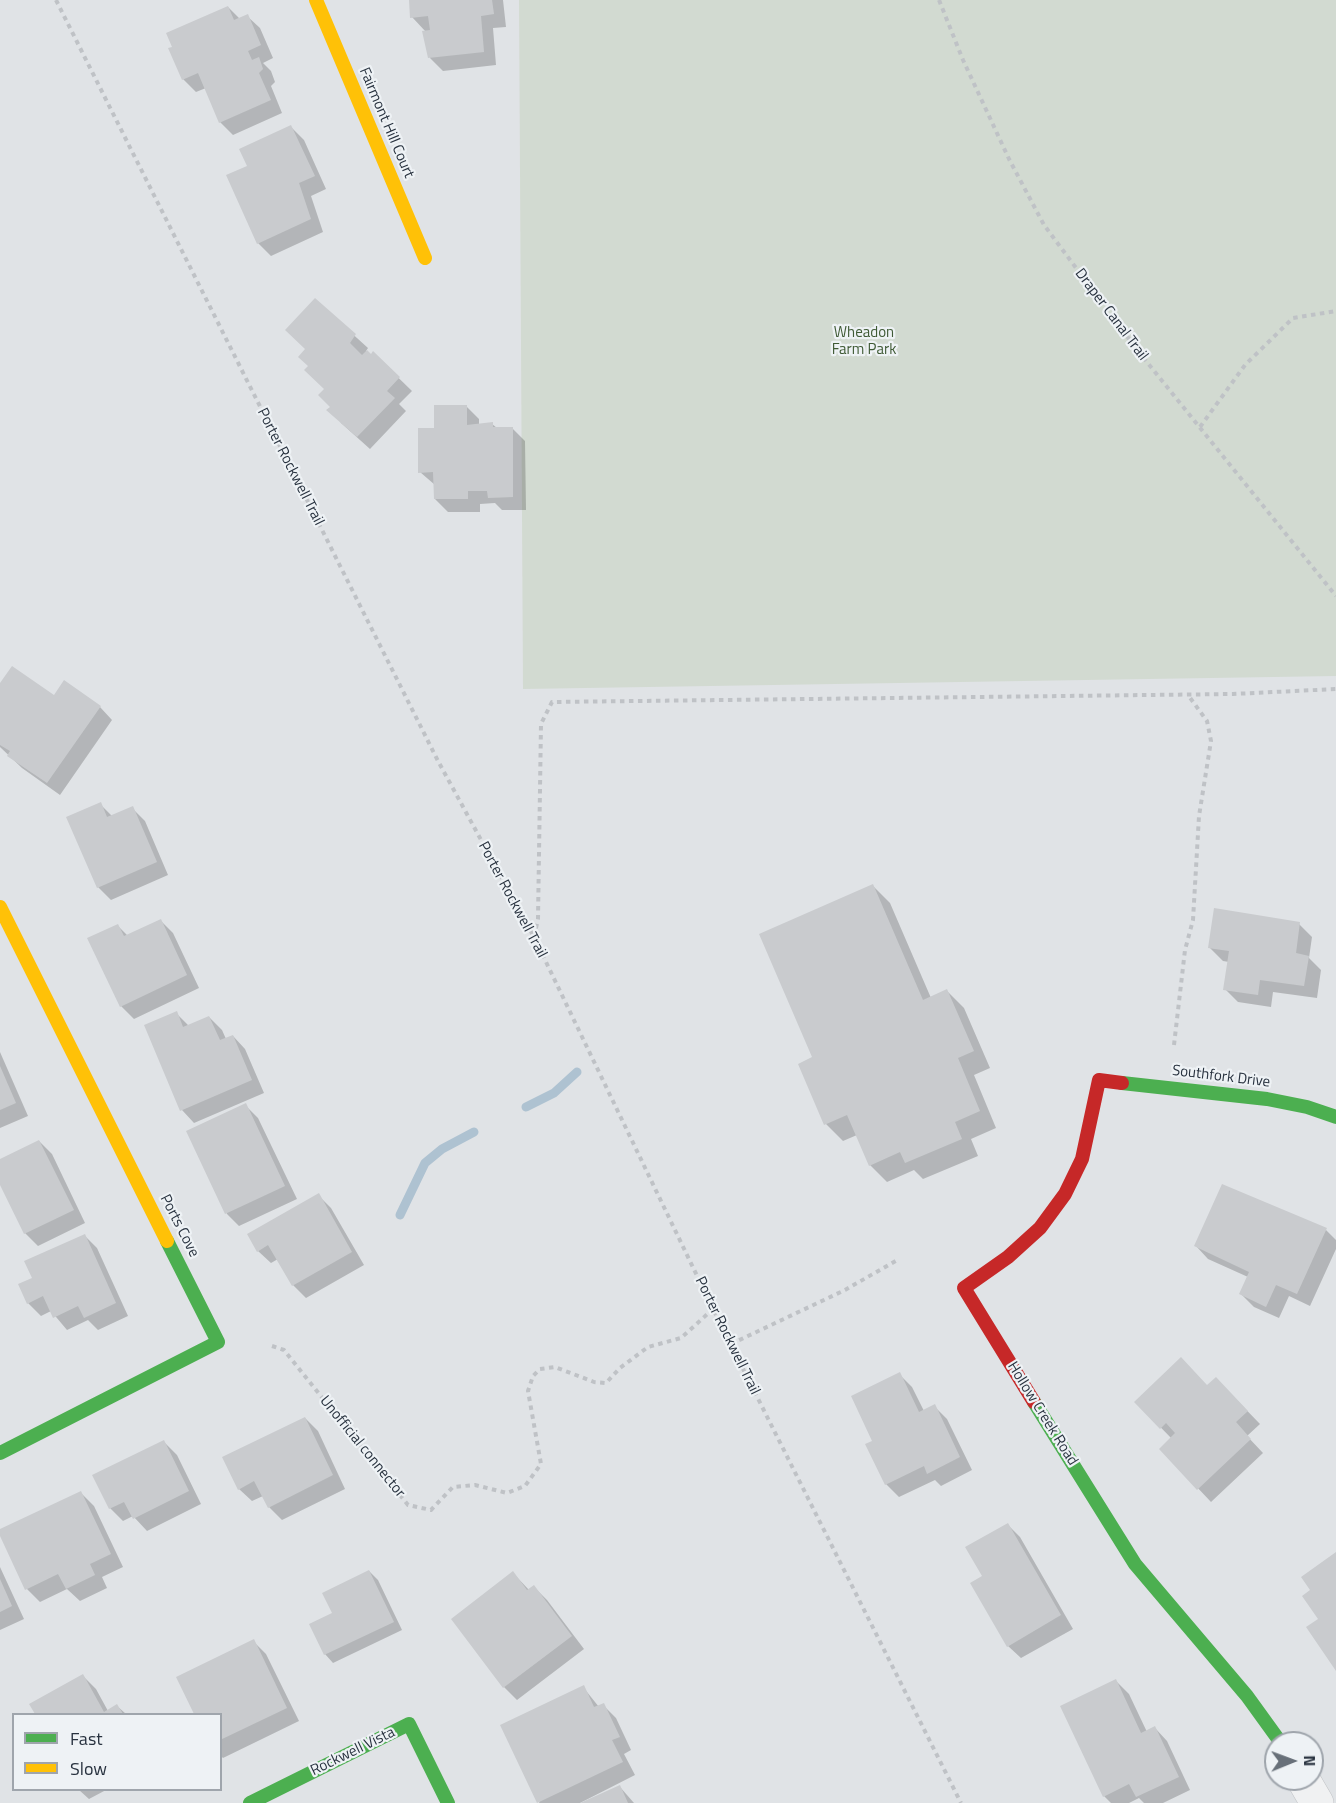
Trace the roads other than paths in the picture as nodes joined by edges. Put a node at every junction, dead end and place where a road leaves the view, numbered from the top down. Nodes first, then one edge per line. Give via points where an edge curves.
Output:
1 (316, 0) edge
2 (425, 258) dead end
3 (0, 907) edge
4 (1099, 1080) joint
5 (1336, 1117) edge
6 (0, 1453) edge
7 (1272, 1731) edge
8 (250, 1803) edge
9 (448, 1803) edge

1 - 2 street, Fairmont Hill Court
3 - 6 street, Ports Cove via 218,1342
4 - 5 street, Southfork Drive via 1267,1099
4 - 7 street, Hollow Creek Road via 1082,1159 1065,1194 1040,1228 964,1288 1135,1564
8 - 9 street, Rockwell Vista via 409,1724

